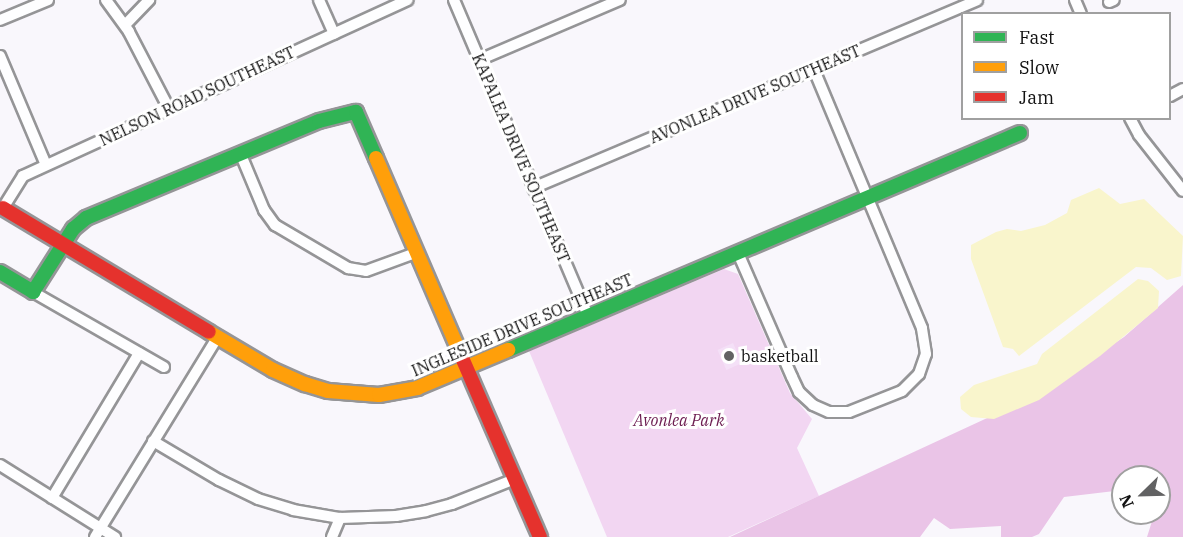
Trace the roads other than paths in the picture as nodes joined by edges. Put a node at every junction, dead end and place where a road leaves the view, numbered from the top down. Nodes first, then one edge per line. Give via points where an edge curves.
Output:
1 (48, 0) edge
2 (106, 0) edge
3 (149, 0) edge
4 (319, 0) edge
5 (408, 0) edge
6 (454, 0) edge
7 (620, 0) edge
8 (977, 0) edge
9 (0, 20) edge
10 (125, 25) junction
11 (334, 34) junction
12 (0, 56) edge
13 (479, 60) junction
14 (814, 70) junction
15 (169, 109) junction
16 (1131, 120) edge
17 (1020, 134) dead end
18 (242, 155) junction
19 (46, 165) junction
20 (533, 188) junction
21 (1183, 191) edge
22 (868, 198) junction
23 (2, 208) edge
24 (64, 245) junction
25 (418, 252) junction
26 (738, 254) junction
27 (0, 272) edge
28 (33, 292) junction
29 (588, 316) junction
30 (218, 336) junction
31 (139, 353) junction
32 (468, 366) junction
33 (164, 367) dead end
34 (153, 441) junction
35 (0, 465) edge
36 (515, 479) junction
37 (52, 498) junction
38 (340, 518) junction
39 (98, 533) edge
40 (115, 537) edge
41 (332, 537) edge
42 (540, 537) edge

1 - 9 street
2 - 10 street
3 - 10 street
4 - 11 street
5 - 11 street, NELSON ROAD SOUTHEAST
6 - 13 street, KAPALEA DRIVE SOUTHEAST
7 - 13 street
8 - 14 street, AVONLEA DRIVE SOUTHEAST
10 - 15 street
11 - 15 street, NELSON ROAD SOUTHEAST
12 - 19 street
13 - 20 street, KAPALEA DRIVE SOUTHEAST
14 - 20 street, AVONLEA DRIVE SOUTHEAST
14 - 22 street
15 - 19 street, NELSON ROAD SOUTHEAST
16 - 21 street
17 - 22 street, INGLESIDE DRIVE SOUTHEAST
18 - 24 street via 86,218
18 - 25 street via 264,210 275,225 348,268 366,271
18 - 25 street via 319,121 356,112
19 - 23 street, NELSON ROAD SOUTHEAST via 23,176
20 - 29 street, KAPALEA DRIVE SOUTHEAST
22 - 26 street, INGLESIDE DRIVE SOUTHEAST
22 - 26 street via 926,344 919,374 911,385 896,394 837,414 806,400
23 - 24 street, INGLESIDE DRIVE SOUTHEAST
24 - 28 street
24 - 30 street, INGLESIDE DRIVE SOUTHEAST
25 - 32 street
26 - 29 street, INGLESIDE DRIVE SOUTHEAST
27 - 28 street
28 - 31 street
29 - 32 street, INGLESIDE DRIVE SOUTHEAST
30 - 32 street, INGLESIDE DRIVE SOUTHEAST via 293,380 341,393 379,395 405,391
30 - 34 street
31 - 33 street
31 - 37 street
32 - 36 street
34 - 38 street via 258,499
34 - 39 street
35 - 37 street
36 - 38 street via 426,511
36 - 42 street
37 - 39 street via 90,522
38 - 41 street
39 - 40 street

